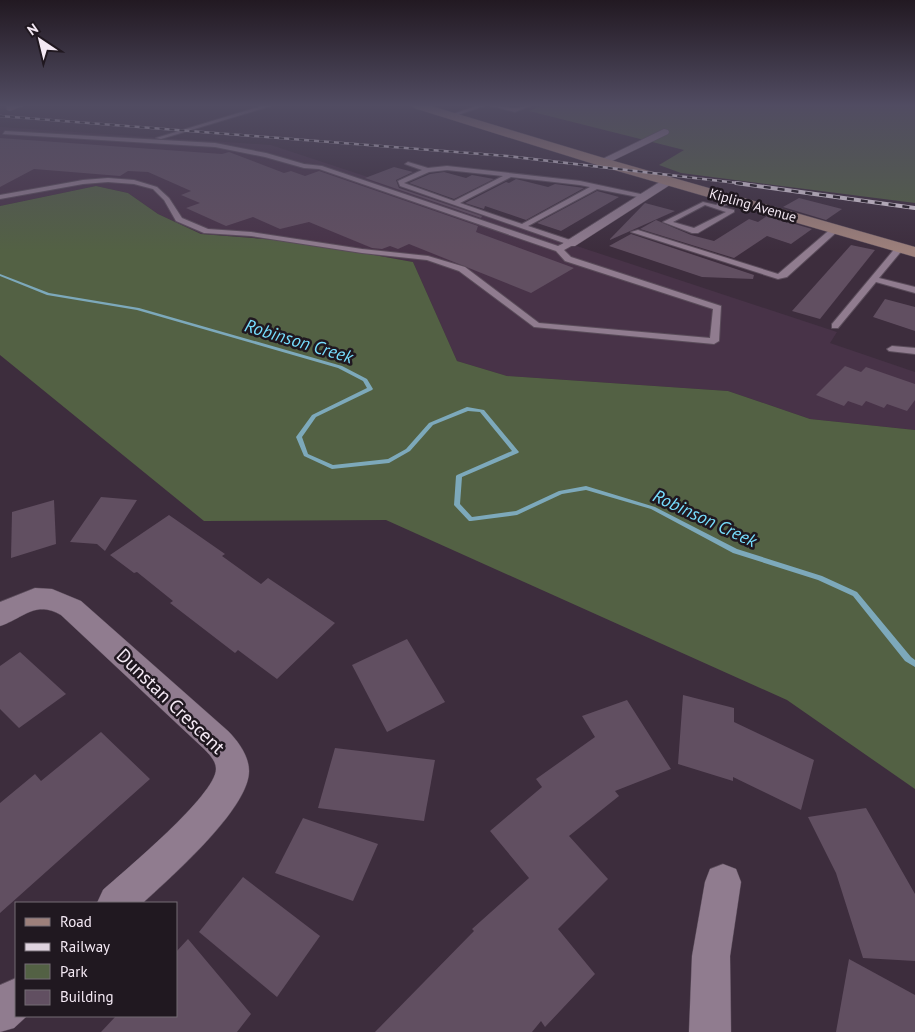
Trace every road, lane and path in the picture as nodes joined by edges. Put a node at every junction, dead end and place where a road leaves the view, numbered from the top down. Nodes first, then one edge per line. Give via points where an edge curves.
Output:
1 (261, 154) edge
2 (576, 154) edge
3 (618, 154) edge
4 (602, 162) junction
5 (408, 164) dead end
6 (428, 170) junction
7 (510, 175) junction
8 (669, 180) junction
9 (597, 186) junction
10 (644, 196) junction
11 (0, 197) edge
12 (733, 199) junction
13 (454, 203) junction
14 (716, 207) junction
15 (523, 226) junction
16 (836, 229) junction
17 (635, 232) dead end
18 (565, 246) junction
19 (900, 248) junction
20 (915, 252) edge
21 (874, 279) junction
22 (915, 290) edge
23 (835, 326) dead end
24 (892, 349) dead end
25 (915, 351) edge
26 (0, 615) edge
27 (723, 882) dead end
28 (117, 902) edge
29 (15, 999) edge
30 (0, 1014) edge
31 (710, 1032) edge

1 - 18 lane via 320,168
2 - 4 street, Kipling Avenue
3 - 4 street
4 - 8 street, Kipling Avenue
5 - 6 lane
6 - 7 lane via 447,168
6 - 13 lane via 400,182
7 - 9 lane
7 - 13 lane
8 - 10 street
8 - 12 street, Kipling Avenue
9 - 10 lane
9 - 15 lane
10 - 18 street
11 - 18 lane via 83,182 134,182 155,188 167,198 179,219 207,231 428,258 462,269 537,325 714,341 718,308 568,258
12 - 14 lane
12 - 16 street, Kipling Avenue
13 - 15 lane
14 - 14 lane via 706,203 667,222 695,231 732,211
15 - 18 lane
16 - 17 lane via 778,277
16 - 19 street, Kipling Avenue
19 - 20 street, Kipling Avenue
19 - 21 lane
21 - 22 lane
21 - 23 lane
24 - 25 lane
26 - 28 street, Dunstan Crescent via 22,602 42,597 59,600 213,737 232,762 232,776 222,797
27 - 31 street via 711,956
29 - 30 street

